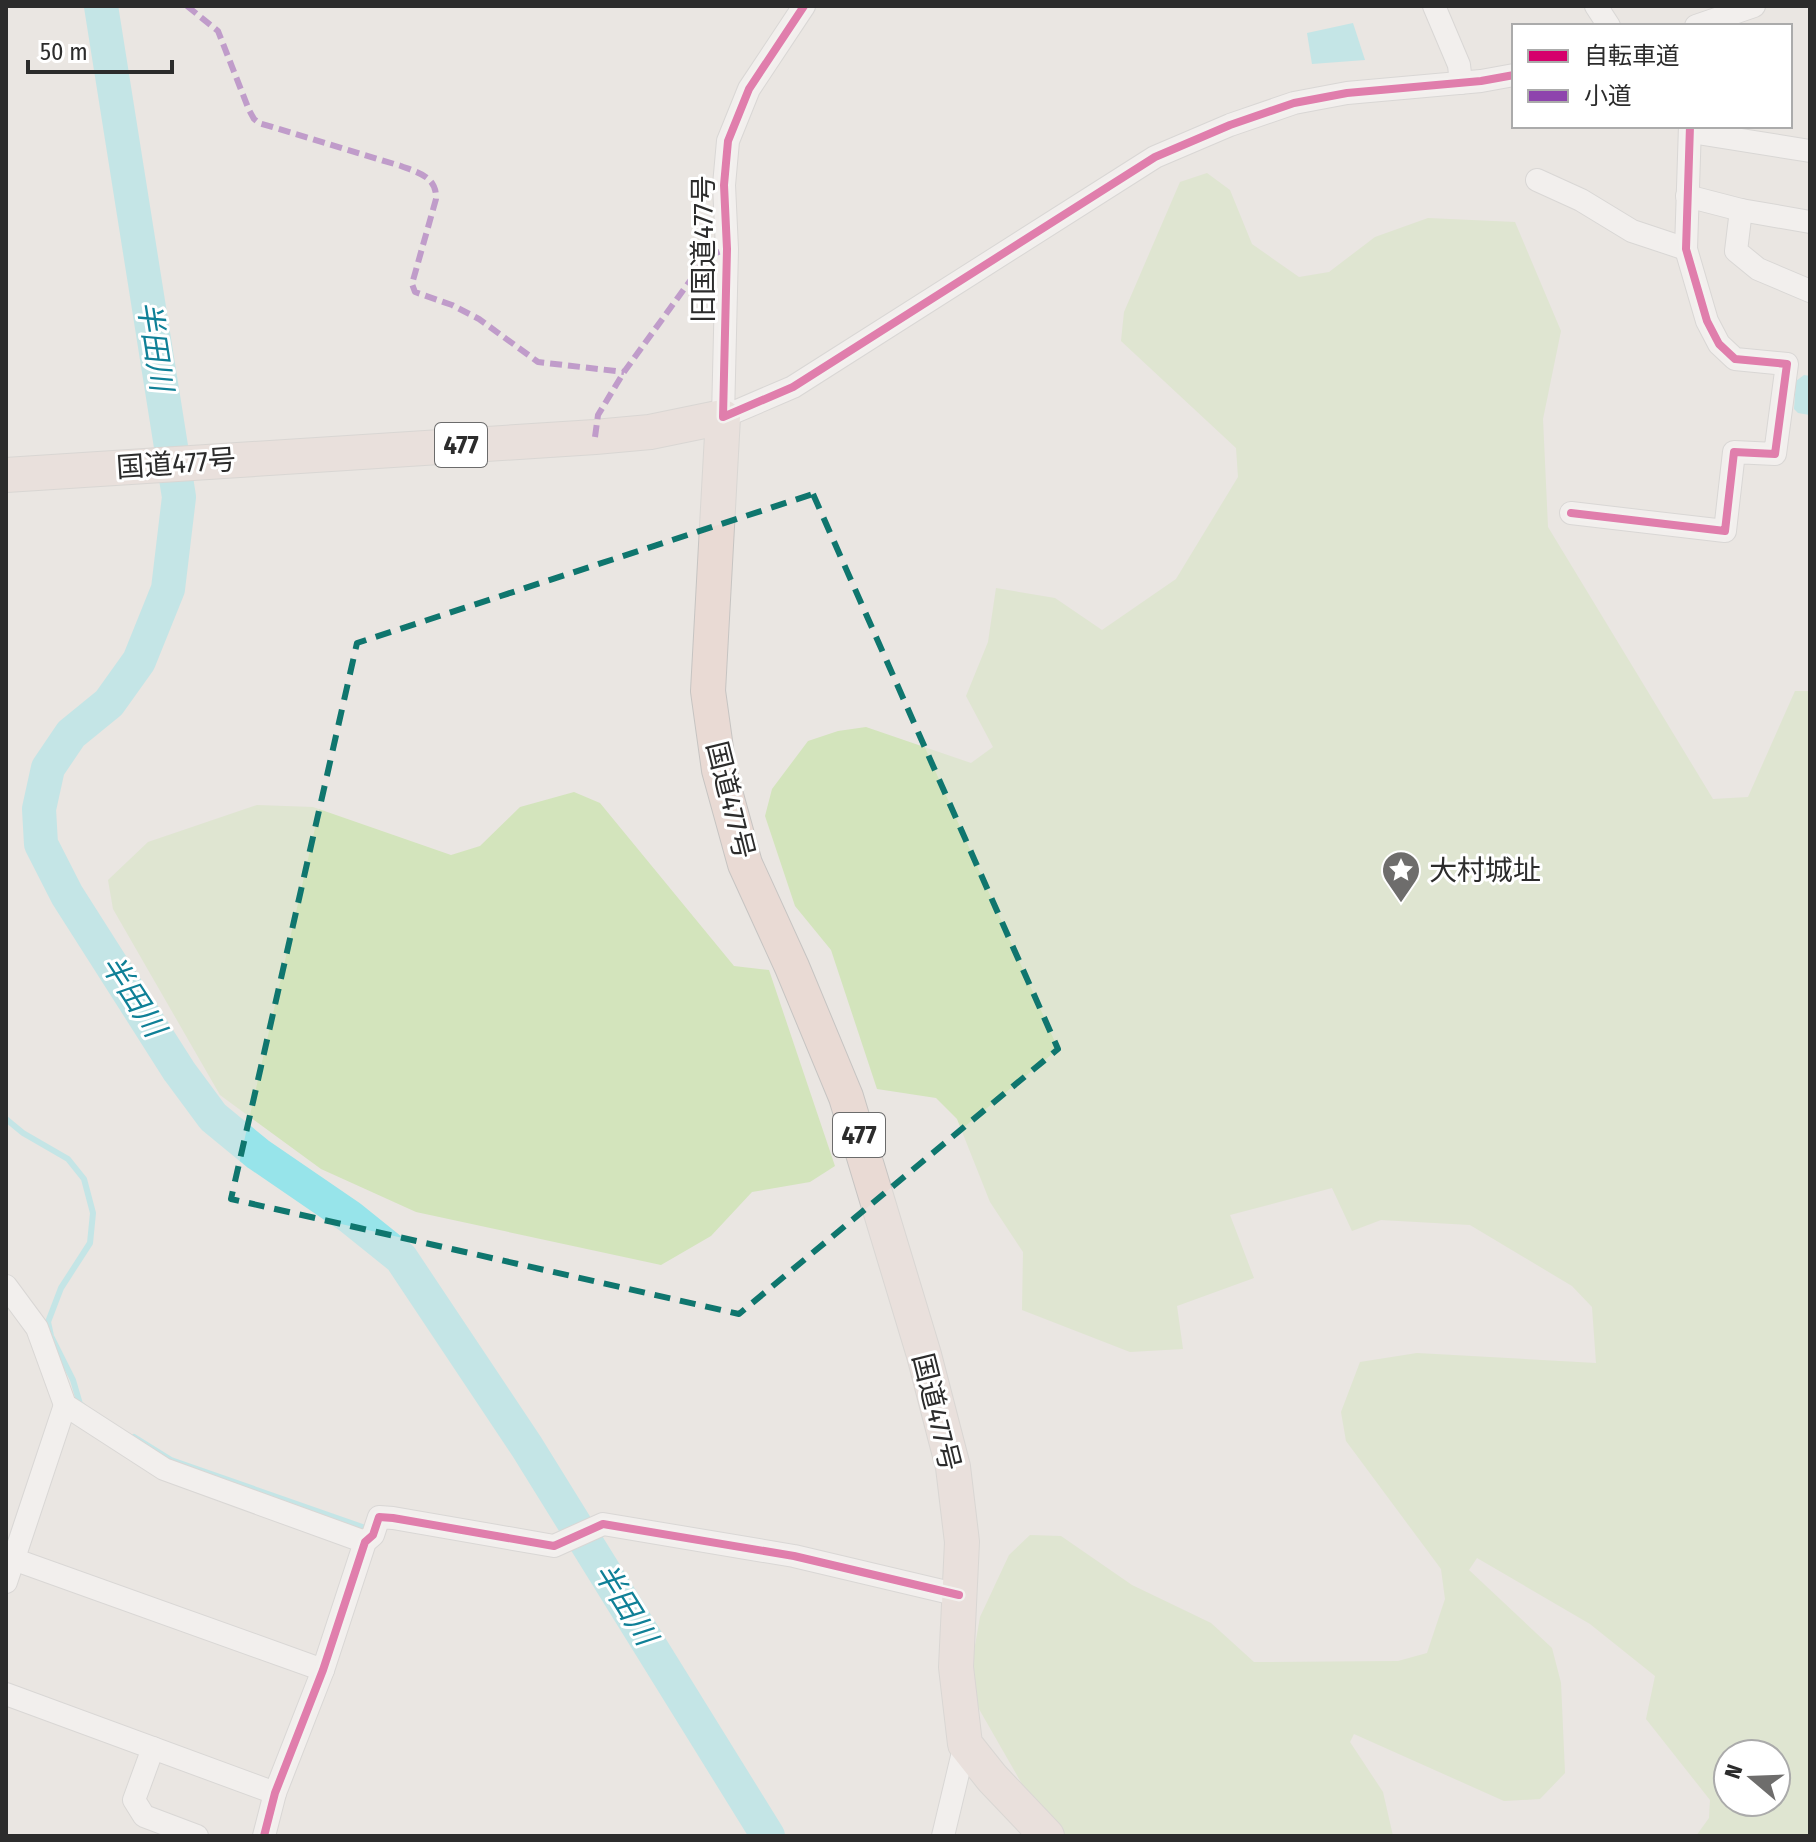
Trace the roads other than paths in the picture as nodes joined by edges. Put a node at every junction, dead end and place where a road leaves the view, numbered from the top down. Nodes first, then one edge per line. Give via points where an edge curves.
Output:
1 (804, 6) edge
2 (1434, 6) edge
3 (1596, 6) edge
4 (1754, 6) edge
5 (1715, 12) edge
6 (1608, 24) edge
7 (1699, 24) edge
8 (1512, 75) edge
9 (1461, 83) junction
10 (1691, 129) edge
11 (1810, 151) edge
12 (1537, 180) dead end
13 (1687, 196) junction
14 (1741, 210) junction
15 (1810, 222) edge
16 (1686, 249) junction
17 (1810, 291) edge
18 (1787, 364) junction
19 (1810, 365) edge
20 (723, 417) junction
21 (6, 475) edge
22 (1571, 513) dead end
23 (6, 1286) edge
24 (65, 1405) junction
25 (365, 1542) junction
26 (13, 1559) junction
27 (6, 1582) edge
28 (959, 1595) junction
29 (323, 1670) junction
30 (6, 1694) edge
31 (965, 1744) junction
32 (153, 1748) junction
33 (275, 1793) junction
34 (197, 1836) edge
35 (264, 1836) edge
36 (943, 1836) edge
37 (1047, 1836) edge

1 - 20 street, 旧国道477号 via 749,89 728,141
2 - 9 street via 1459,65
3 - 6 street
4 - 5 street
5 - 7 street
8 - 9 street
9 - 20 street via 1294,103 1155,157 793,387
10 - 11 street
10 - 13 street
12 - 16 street via 1632,231
13 - 14 street
13 - 16 street
14 - 15 street
14 - 17 street via 1736,251 1758,269
16 - 18 street via 1719,344 1735,359
18 - 19 street
18 - 22 street via 1775,454 1734,452 1725,531
20 - 21 highway, 国道477号 / 477 via 622,435
20 - 28 highway, 国道477号 / 477 via 708,691 719,770 745,864 846,1097 924,1355 953,1467 962,1542
23 - 24 street via 37,1328
24 - 25 street via 164,1469
24 - 26 street
25 - 28 street via 379,1517 554,1546 603,1524 794,1556
25 - 29 street
26 - 27 street
26 - 29 street
28 - 31 highway, 国道477号 / 477 via 956,1667
29 - 33 street
30 - 32 street
31 - 36 street
31 - 37 highway
32 - 33 street
32 - 34 street via 134,1800 144,1816
33 - 35 street

